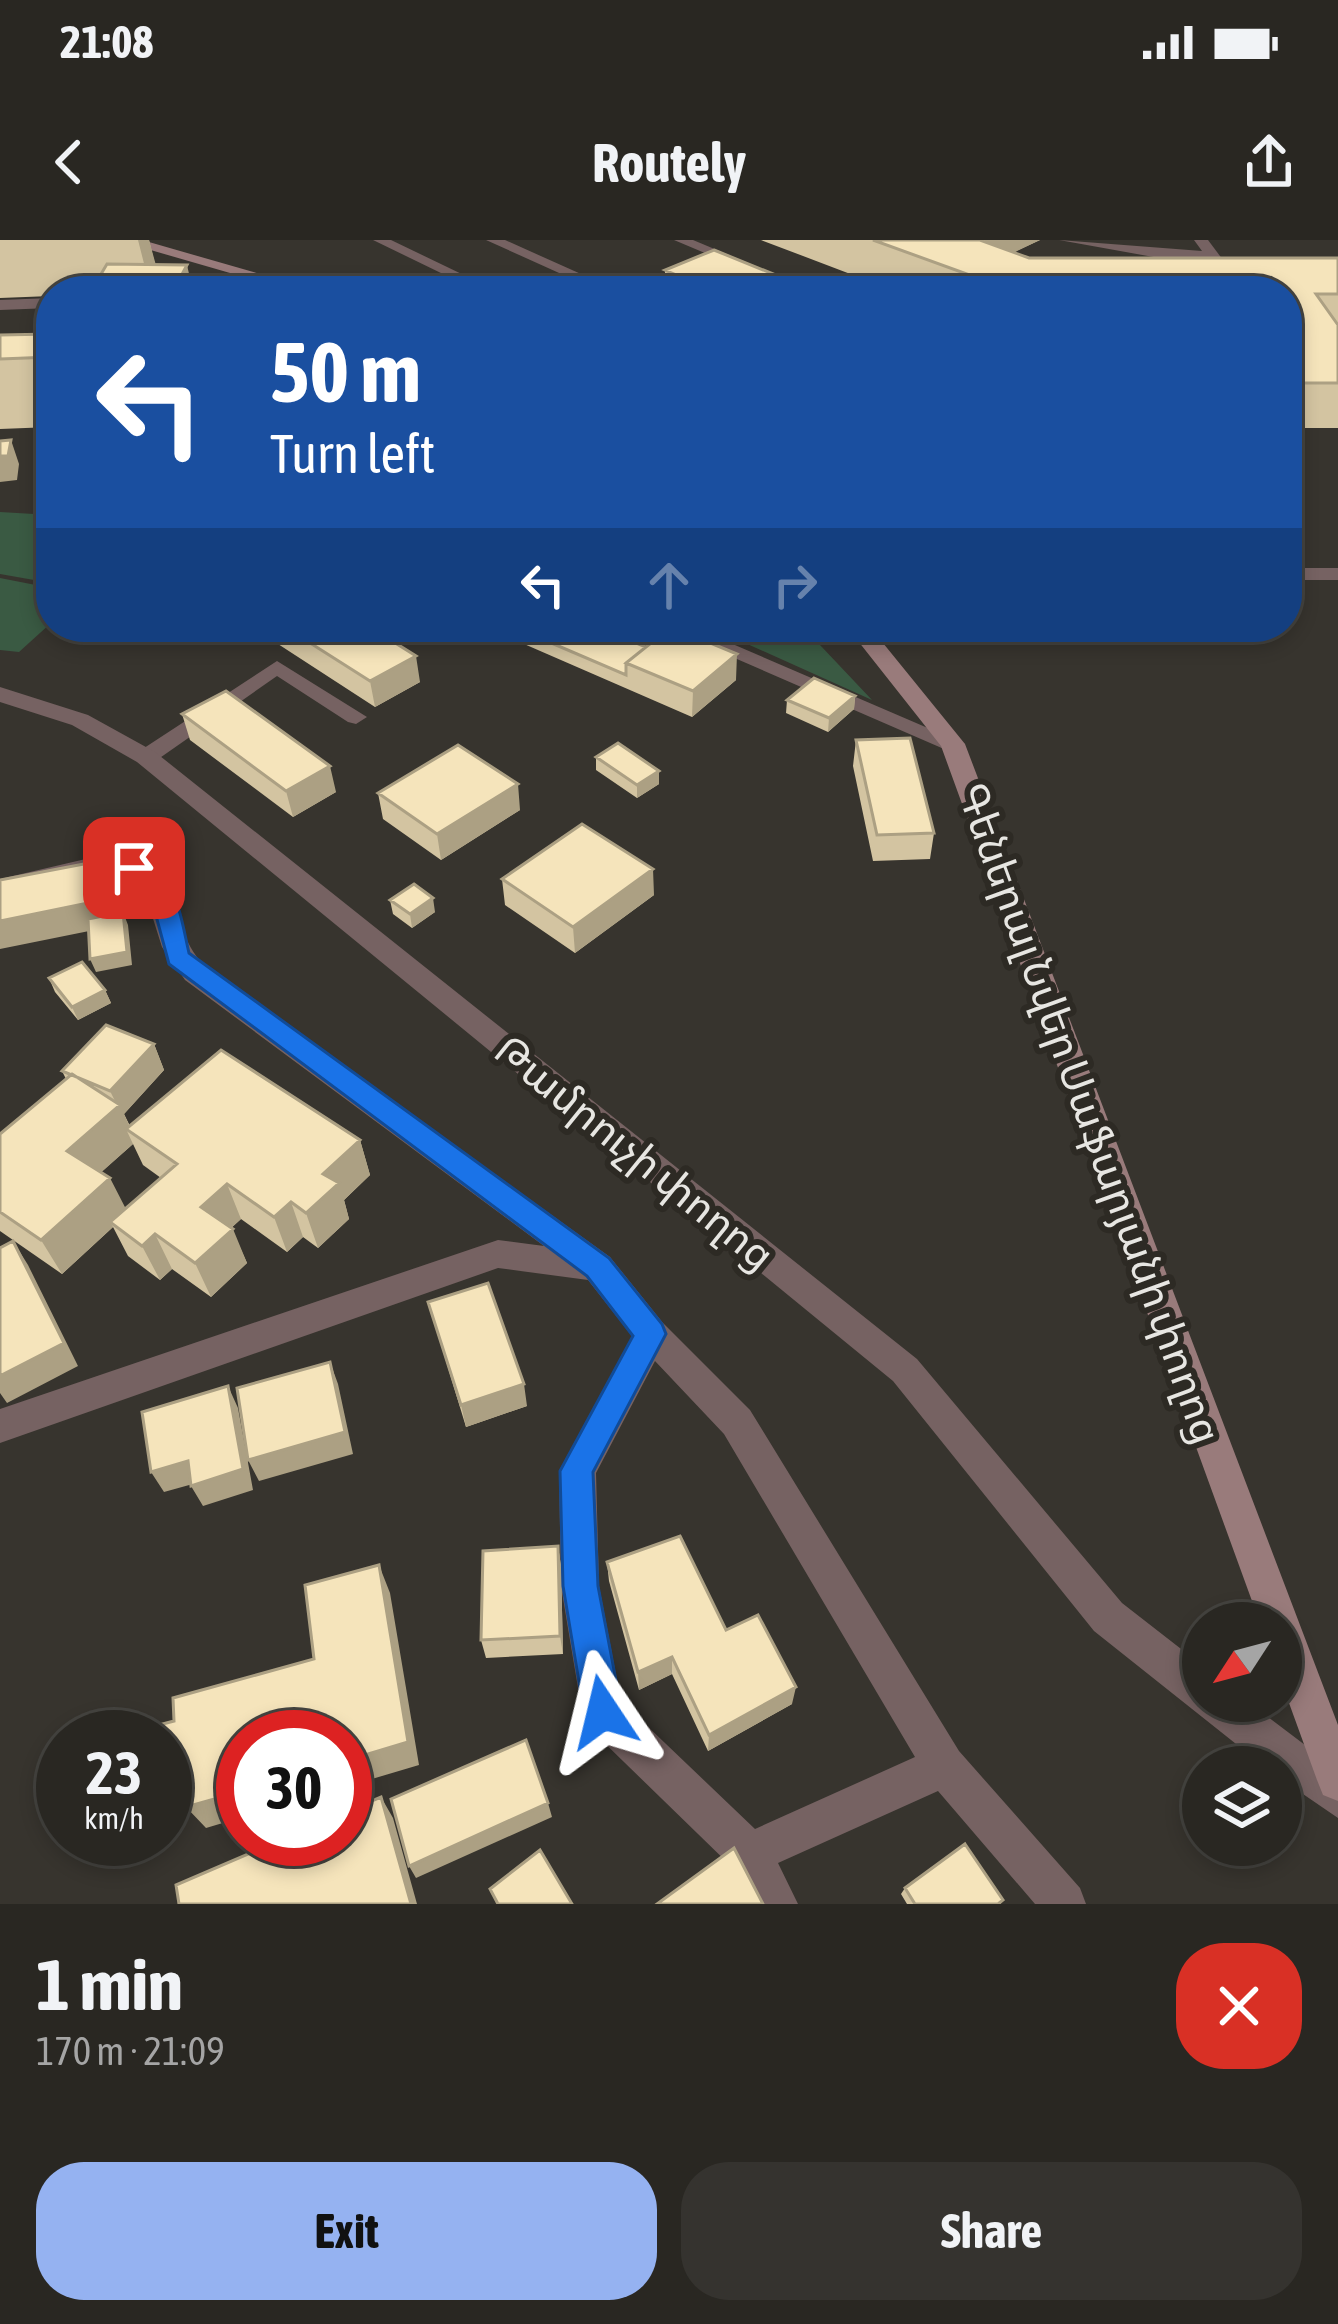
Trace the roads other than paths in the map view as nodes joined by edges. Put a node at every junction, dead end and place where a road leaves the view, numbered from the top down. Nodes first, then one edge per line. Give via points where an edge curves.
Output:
1 (380, 240) edge
2 (493, 240) edge
3 (681, 240) edge
4 (1066, 240) edge
5 (1201, 240) edge
6 (126, 241) edge
7 (99, 251) dead end
8 (1212, 256) junction
9 (265, 276) edge
10 (458, 276) edge
11 (577, 276) edge
12 (771, 276) edge
13 (1226, 276) edge
14 (36, 304) edge
15 (0, 305) edge
16 (1302, 574) edge
17 (1338, 574) edge
18 (710, 642) edge
19 (870, 642) edge
20 (0, 694) edge
21 (356, 717) dead end
22 (953, 744) junction
23 (146, 757) junction
24 (0, 888) edge
25 (598, 1267) junction
26 (651, 1334) junction
27 (0, 1426) edge
28 (1271, 1602) edge
29 (1182, 1675) edge
30 (1302, 1684) edge
31 (1241, 1722) edge
32 (944, 1766) junction
33 (1338, 1780) edge
34 (1338, 1797) edge
35 (749, 1854) junction
36 (776, 1904) edge
37 (1064, 1904) edge

1 - 10 lane
2 - 11 lane
3 - 12 lane
4 - 8 lane
5 - 8 lane
6 - 7 street
6 - 9 street
8 - 13 lane
14 - 15 lane
16 - 17 lane
18 - 22 street
19 - 22 street, Գեներալ Նվեր Սաֆարյանի փողոց
20 - 23 street, Թամրուչի փողոց via 80,720
21 - 23 lane via 277,667
22 - 28 street, Գեներալ Նվեր Սաֆարյանի փողոց
23 - 29 street, Թամրուչի փողոց via 905,1370 1108,1617
24 - 25 street via 102,866 152,878 178,957 195,973
25 - 26 street
25 - 27 street via 498,1254
26 - 32 street via 737,1422
26 - 35 street via 577,1471 580,1586 603,1712
30 - 33 street, Գեներալ Նվեր Սաֆարյանի փողոց
31 - 34 street
32 - 35 street
32 - 37 street
35 - 36 street

